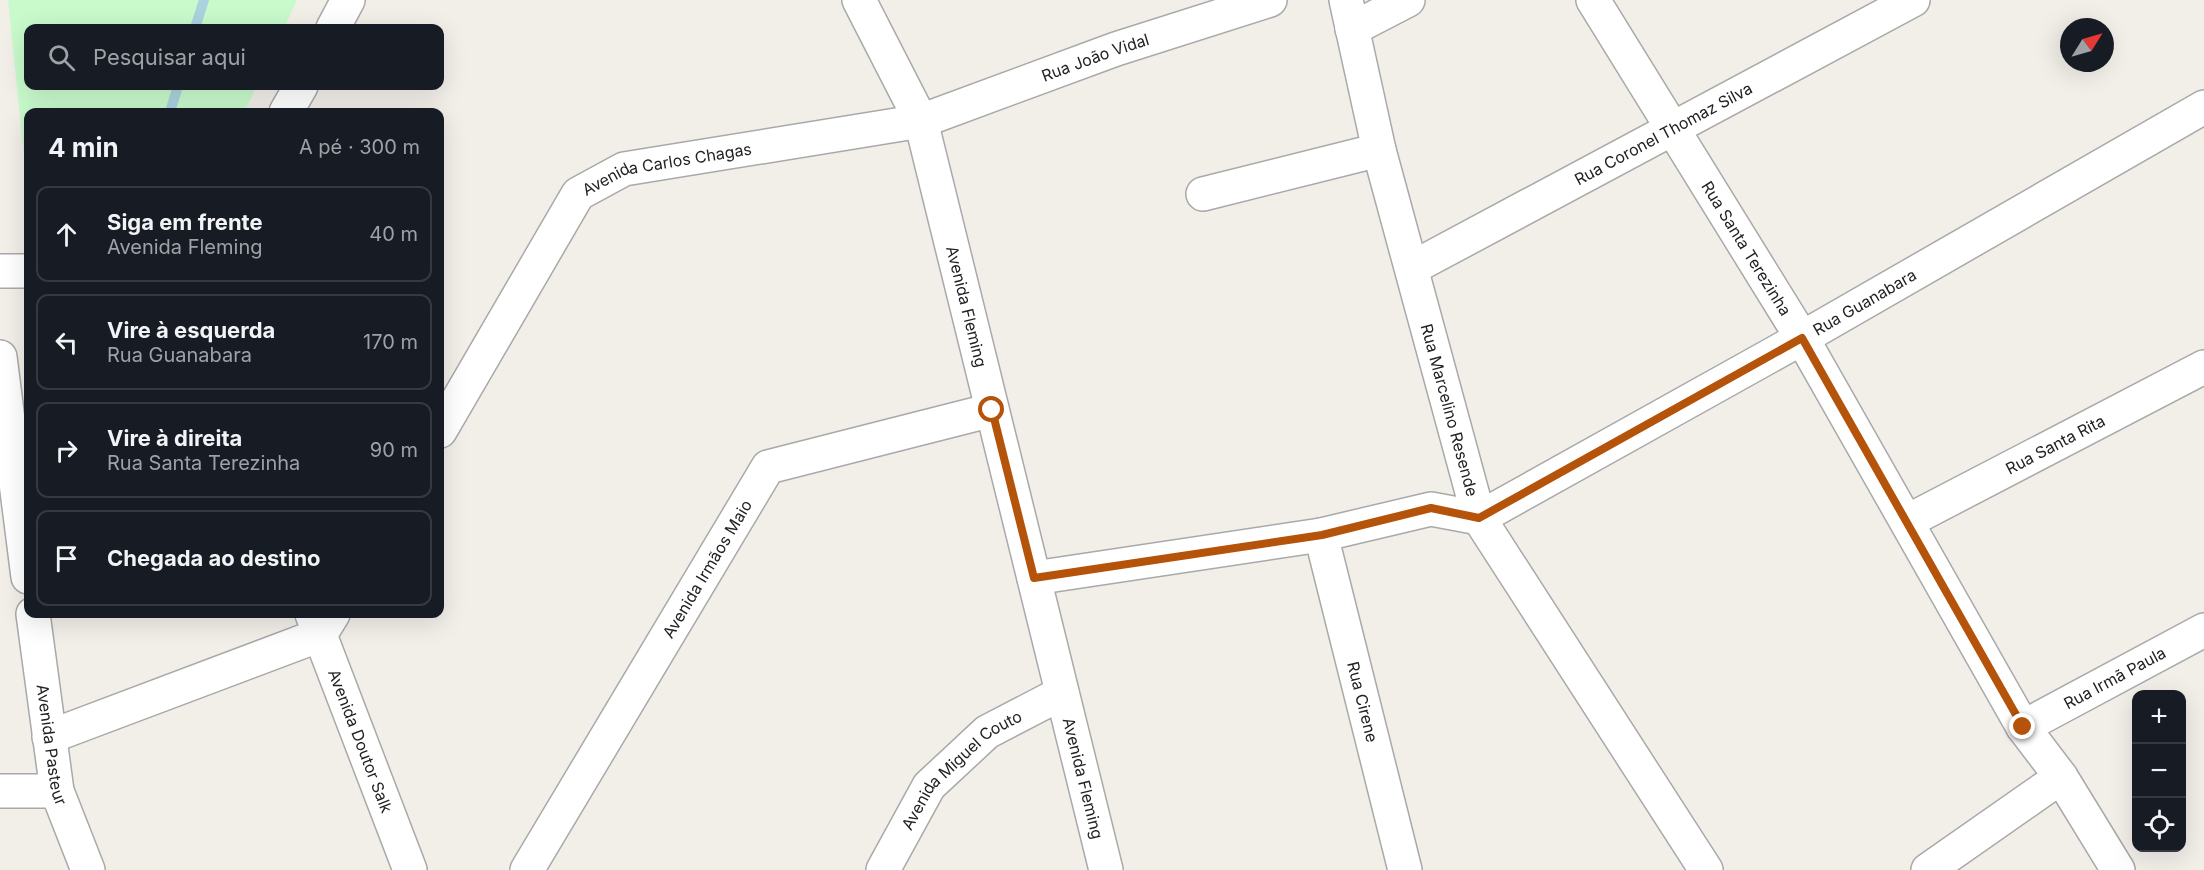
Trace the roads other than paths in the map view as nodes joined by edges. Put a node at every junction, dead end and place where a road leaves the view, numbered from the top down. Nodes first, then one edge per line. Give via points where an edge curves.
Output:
1 (348, 0) edge
2 (859, 0) edge
3 (1270, 0) edge
4 (1407, 0) edge
5 (1593, 0) edge
6 (1914, 0) edge
7 (1349, 14) edge
8 (335, 24) edge
9 (299, 90) edge
10 (2204, 106) edge
11 (288, 108) edge
12 (921, 121) junction
13 (1673, 128) junction
14 (1379, 150) junction
15 (1203, 194) dead end
16 (1412, 268) junction
17 (0, 271) edge
18 (24, 271) edge
19 (1802, 338) junction
20 (0, 357) edge
21 (2204, 367) edge
22 (992, 410) junction
23 (444, 424) edge
24 (1479, 518) junction
25 (1908, 521) junction
26 (1322, 535) junction
27 (24, 546) edge
28 (1034, 578) junction
29 (34, 618) edge
30 (321, 621) edge
31 (2204, 630) edge
32 (1062, 693) junction
33 (2023, 727) junction
34 (49, 737) junction
35 (2061, 777) junction
36 (0, 791) edge
37 (57, 791) junction
38 (88, 870) edge
39 (410, 870) edge
40 (527, 870) edge
41 (883, 870) edge
42 (1106, 870) edge
43 (1404, 870) edge
44 (1706, 870) edge
45 (1928, 870) edge
46 (2118, 870) edge

1 - 8 street
2 - 12 street, Avenida Fleming
3 - 12 street, Rua João Vidal via 1116,49
4 - 7 street
5 - 13 street, Rua Santa Terezinha
6 - 13 street, Rua Coronel Thomaz Silva
7 - 14 street, Rua Marcelino Resende
9 - 11 street
10 - 19 street, Rua Guanabara
12 - 22 street, Avenida Fleming
12 - 23 street, Avenida Carlos Chagas via 624,169 578,194
13 - 16 street, Rua Coronel Thomaz Silva
13 - 19 street, Rua Santa Terezinha
14 - 15 street
14 - 16 street, Rua Marcelino Resende
16 - 24 street, Rua Marcelino Resende
17 - 18 street
19 - 24 street, Rua Guanabara
19 - 25 street, Rua Santa Terezinha
20 - 27 street
21 - 25 street, Rua Santa Rita
22 - 28 street, Avenida Fleming
22 - 40 street, Avenida Irmãos Maio via 768,467
24 - 26 street via 1431,508
24 - 44 street, Rua Marcelino Resende
25 - 33 street, Rua Santa Terezinha
26 - 28 street
26 - 43 street, Rua Cirene
28 - 32 street, Avenida Fleming
29 - 34 street, Avenida Pasteur
30 - 34 street
30 - 39 street, Avenida Doutor Salk
31 - 33 street, Rua Irmã Paula
32 - 41 street, Avenida Miguel Couto via 987,732 929,786
32 - 42 street, Avenida Fleming
33 - 35 street, Rua Santa Terezinha
34 - 37 street, Avenida Pasteur
35 - 45 street
35 - 46 street, Rua Santa Terezinha
36 - 37 street
37 - 38 street, Avenida Pasteur

